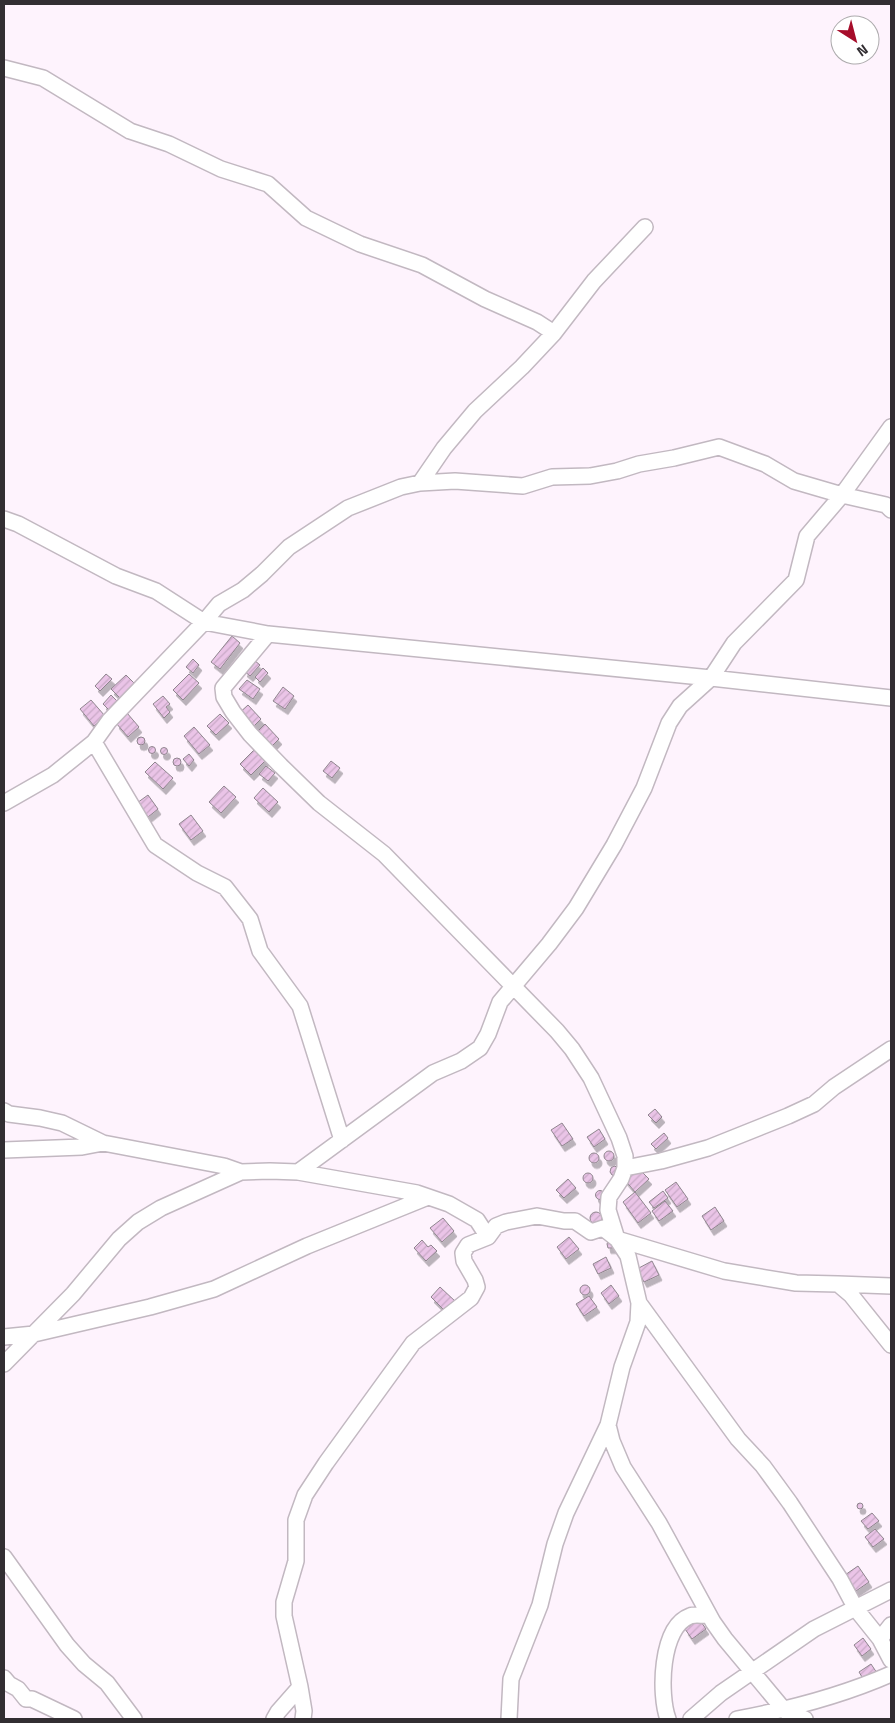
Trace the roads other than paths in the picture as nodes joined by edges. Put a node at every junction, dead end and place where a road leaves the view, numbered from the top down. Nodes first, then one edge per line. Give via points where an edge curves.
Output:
1 (4, 68) edge
2 (645, 227) dead end
3 (554, 333) junction
4 (891, 426) edge
5 (420, 483) junction
6 (842, 494) junction
7 (891, 510) edge
8 (4, 519) edge
9 (204, 622) junction
10 (268, 634) junction
11 (712, 678) junction
12 (891, 698) edge
13 (94, 742) junction
14 (4, 803) edge
15 (513, 986) junction
16 (891, 1049) edge
17 (4, 1111) edge
18 (342, 1140) junction
19 (102, 1143) junction
20 (4, 1150) edge
21 (625, 1168) junction
22 (241, 1172) junction
23 (298, 1172) junction
24 (428, 1197) junction
25 (488, 1237) junction
26 (617, 1239) junction
27 (838, 1284) junction
28 (891, 1286) edge
29 (639, 1303) junction
30 (34, 1334) junction
31 (4, 1337) edge
32 (891, 1345) edge
33 (4, 1364) edge
34 (608, 1425) junction
35 (4, 1558) edge
36 (891, 1590) edge
37 (856, 1609) junction
38 (709, 1615) junction
39 (891, 1625) edge
40 (880, 1639) junction
41 (891, 1660) edge
42 (752, 1671) junction
43 (891, 1674) edge
44 (4, 1679) edge
45 (300, 1687) junction
46 (785, 1710) junction
47 (74, 1719) edge
48 (134, 1719) edge
49 (274, 1719) edge
50 (303, 1719) edge
51 (509, 1719) edge
52 (668, 1719) edge
53 (691, 1719) edge
54 (737, 1719) edge
55 (805, 1719) edge

1 - 3 street via 43,78 130,131 268,184 306,218 360,244 422,265
2 - 3 street via 594,281
3 - 5 street via 475,411
4 - 6 street
5 - 6 street via 455,481 523,486 552,477 617,471 719,447 765,464 794,481
5 - 9 street via 348,508 289,547 243,590 219,604
6 - 7 street via 886,505
6 - 11 street via 808,536 796,580 734,643
8 - 9 street via 116,576 156,591
9 - 10 street
9 - 13 street via 109,721
10 - 11 street
10 - 15 street via 223,688 224,697 233,712 281,766 319,803 384,854
11 - 12 street
11 - 15 street via 680,706 669,723 644,788 614,845 565,922
13 - 14 street via 53,775
13 - 18 street via 155,844 197,873 225,887 250,919 260,951 300,1006
15 - 18 street via 500,1002 480,1048 461,1061 433,1073
15 - 21 street via 556,1030 591,1078 619,1138
16 - 21 street via 814,1104 788,1116 708,1148
17 - 19 street via 62,1124
18 - 23 street
19 - 20 street
19 - 22 street
21 - 26 street via 608,1204
22 - 23 street
22 - 30 street via 161,1208 138,1222
23 - 24 street
24 - 25 street via 449,1204 477,1220
24 - 30 street via 308,1246 214,1290
25 - 26 street via 496,1226 536,1216 575,1221 591,1232 603,1228
25 - 45 street via 468,1245 463,1254 476,1280 477,1287 471,1298 413,1343 305,1495 296,1520 296,1561 284,1602 284,1616
26 - 27 street via 724,1271 796,1283
26 - 29 street via 628,1256
27 - 28 street
27 - 32 street via 852,1295
29 - 34 street via 638,1322 622,1367
29 - 37 street via 733,1432 790,1503
30 - 31 street
30 - 33 street
34 - 38 street via 623,1467 659,1523
34 - 51 street via 566,1513 555,1544 540,1605 511,1679
35 - 48 street via 67,1645 107,1683
36 - 37 street
37 - 40 street
37 - 42 street via 814,1629
38 - 42 street
38 - 52 street via 690,1616 673,1629 665,1654 663,1683 663,1707
39 - 40 street
40 - 41 street
42 - 46 street
42 - 53 street
43 - 46 street
44 - 47 street via 26,1699
45 - 49 street
45 - 50 street
46 - 54 street
46 - 55 street

